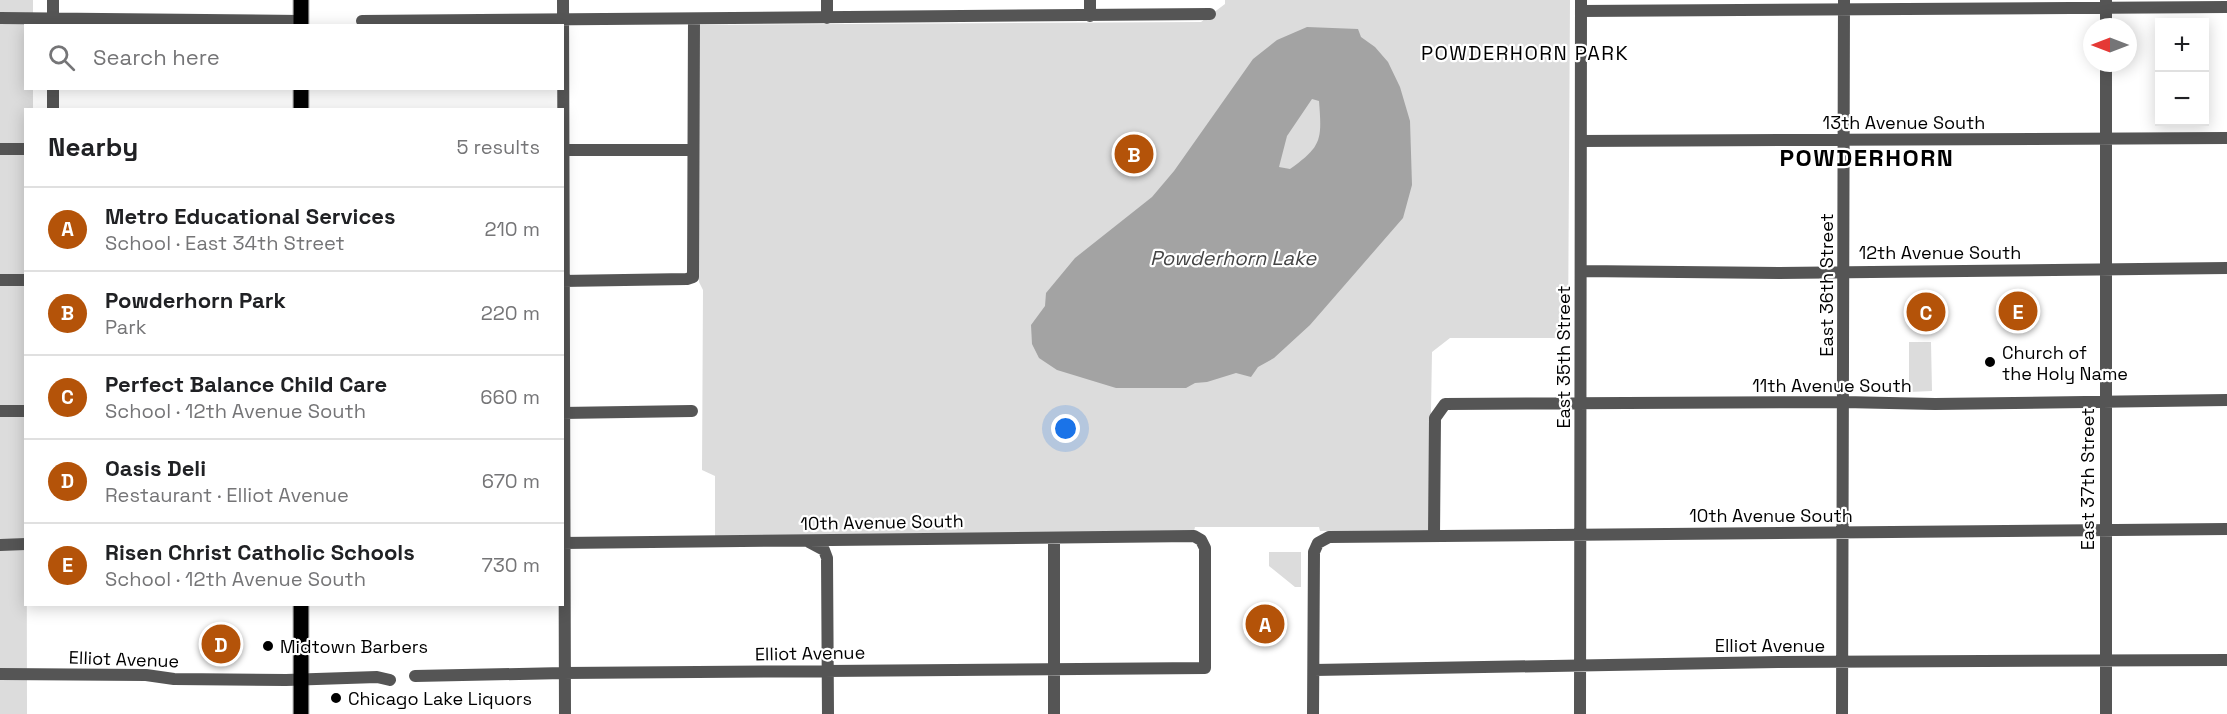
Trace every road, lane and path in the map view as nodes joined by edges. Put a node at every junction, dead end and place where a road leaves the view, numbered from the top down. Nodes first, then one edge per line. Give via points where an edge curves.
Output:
1 (53, 0) edge
2 (301, 0) edge
3 (563, 0) edge
4 (827, 0) edge
5 (1090, 0) edge
6 (1844, 4) edge
7 (2106, 4) edge
8 (1581, 6) edge
9 (2227, 7) edge
10 (1210, 14) dead end
11 (1090, 16) junction
12 (0, 18) edge
13 (827, 18) junction
14 (694, 19) junction
15 (563, 20) junction
16 (362, 21) dead end
17 (53, 22) edge
18 (301, 23) edge
19 (563, 24) edge
20 (2106, 72) edge
21 (53, 90) edge
22 (301, 90) edge
23 (563, 90) edge
24 (53, 108) edge
25 (301, 108) edge
26 (563, 108) edge
27 (2106, 138) junction
28 (2227, 138) edge
29 (1844, 140) junction
30 (1581, 141) junction
31 (0, 149) edge
32 (24, 149) edge
33 (564, 150) edge
34 (693, 150) junction
35 (2227, 268) edge
36 (2105, 269) junction
37 (1581, 271) junction
38 (1843, 271) junction
39 (0, 280) edge
40 (24, 280) edge
41 (564, 280) edge
42 (2105, 400) junction
43 (2227, 400) edge
44 (1844, 402) junction
45 (1581, 404) junction
46 (0, 411) edge
47 (24, 411) edge
48 (692, 411) dead end
49 (564, 413) edge
50 (2227, 529) edge
51 (2105, 530) junction
52 (1842, 532) junction
53 (1580, 534) junction
54 (1434, 535) junction
55 (1054, 538) junction
56 (807, 541) junction
57 (839, 541) junction
58 (564, 543) edge
59 (24, 544) edge
60 (0, 545) edge
61 (827, 558) junction
62 (301, 606) edge
63 (563, 606) edge
64 (2105, 660) junction
65 (2227, 660) edge
66 (1842, 662) junction
67 (1579, 665) junction
68 (1205, 668) joint
69 (1054, 669) junction
70 (1314, 670) junction
71 (828, 671) junction
72 (564, 673) junction
73 (0, 674) edge
74 (415, 676) dead end
75 (301, 680) junction
76 (390, 680) dead end
77 (301, 714) edge
78 (565, 714) edge
79 (828, 714) edge
80 (1054, 714) edge
81 (1313, 714) edge
82 (1580, 714) edge
83 (1842, 714) edge
84 (2106, 714) edge

1 - 17 street
2 - 18 main road
3 - 15 street
4 - 13 street
5 - 11 street
6 - 7 street
6 - 8 street
6 - 29 street, East 36th Street
7 - 9 street
8 - 30 street, East 35th Street
10 - 11 street
11 - 13 street
12 - 17 street
13 - 14 street
14 - 15 street
14 - 34 street
15 - 16 street
15 - 19 street
17 - 18 street
20 - 27 street, East 37th Street
21 - 24 street
22 - 25 main road
23 - 26 street
27 - 28 street, 13th Avenue South
27 - 29 street, 13th Avenue South
27 - 36 street, East 37th Street
29 - 30 street, 13th Avenue South
29 - 38 street, East 36th Street
30 - 37 street, East 35th Street
31 - 32 street
33 - 34 street
34 - 41 street via 693,278
35 - 36 street, 12th Avenue South
36 - 38 street, 12th Avenue South
36 - 42 street, East 37th Street
37 - 38 street, 12th Avenue South
37 - 45 street, East 35th Street
38 - 44 street, East 36th Street
39 - 40 street
42 - 43 street, 11th Avenue South
42 - 44 street, 11th Avenue South
42 - 51 street, East 37th Street
44 - 45 street, 11th Avenue South
44 - 52 street, East 36th Street
45 - 53 street, East 35th Street
45 - 54 street, 11th Avenue South via 1445,405 1439,410 1435,418
46 - 47 street
48 - 49 street
50 - 51 street, 10th Avenue South
51 - 52 street, 10th Avenue South
51 - 64 street, East 37th Street
52 - 53 street, 10th Avenue South
52 - 66 street, East 36th Street
53 - 54 street, 10th Avenue South
53 - 67 street, East 35th Street
54 - 70 street, 10th Avenue South via 1329,537 1318,543 1314,552
55 - 57 street, 10th Avenue South
55 - 68 street, 10th Avenue South via 1194,536 1201,540 1205,548
55 - 69 street
56 - 57 street, 10th Avenue South
56 - 58 street, 10th Avenue South
56 - 61 street via 824,550
57 - 61 street
59 - 60 street
61 - 71 street
62 - 75 main road
63 - 72 street
64 - 65 street, Elliot Avenue
64 - 66 street, Elliot Avenue
64 - 84 street, East 37th Street
66 - 67 street, Elliot Avenue
66 - 83 street, East 36th Street
67 - 70 street, Elliot Avenue
67 - 82 street, East 35th Street
68 - 69 street, Elliot Avenue
69 - 71 street, Elliot Avenue
69 - 80 street
70 - 81 street
71 - 72 street, Elliot Avenue
71 - 79 street
72 - 74 street, Elliot Avenue
72 - 78 street
73 - 75 street, Elliot Avenue
75 - 76 street, Elliot Avenue
75 - 77 main road

